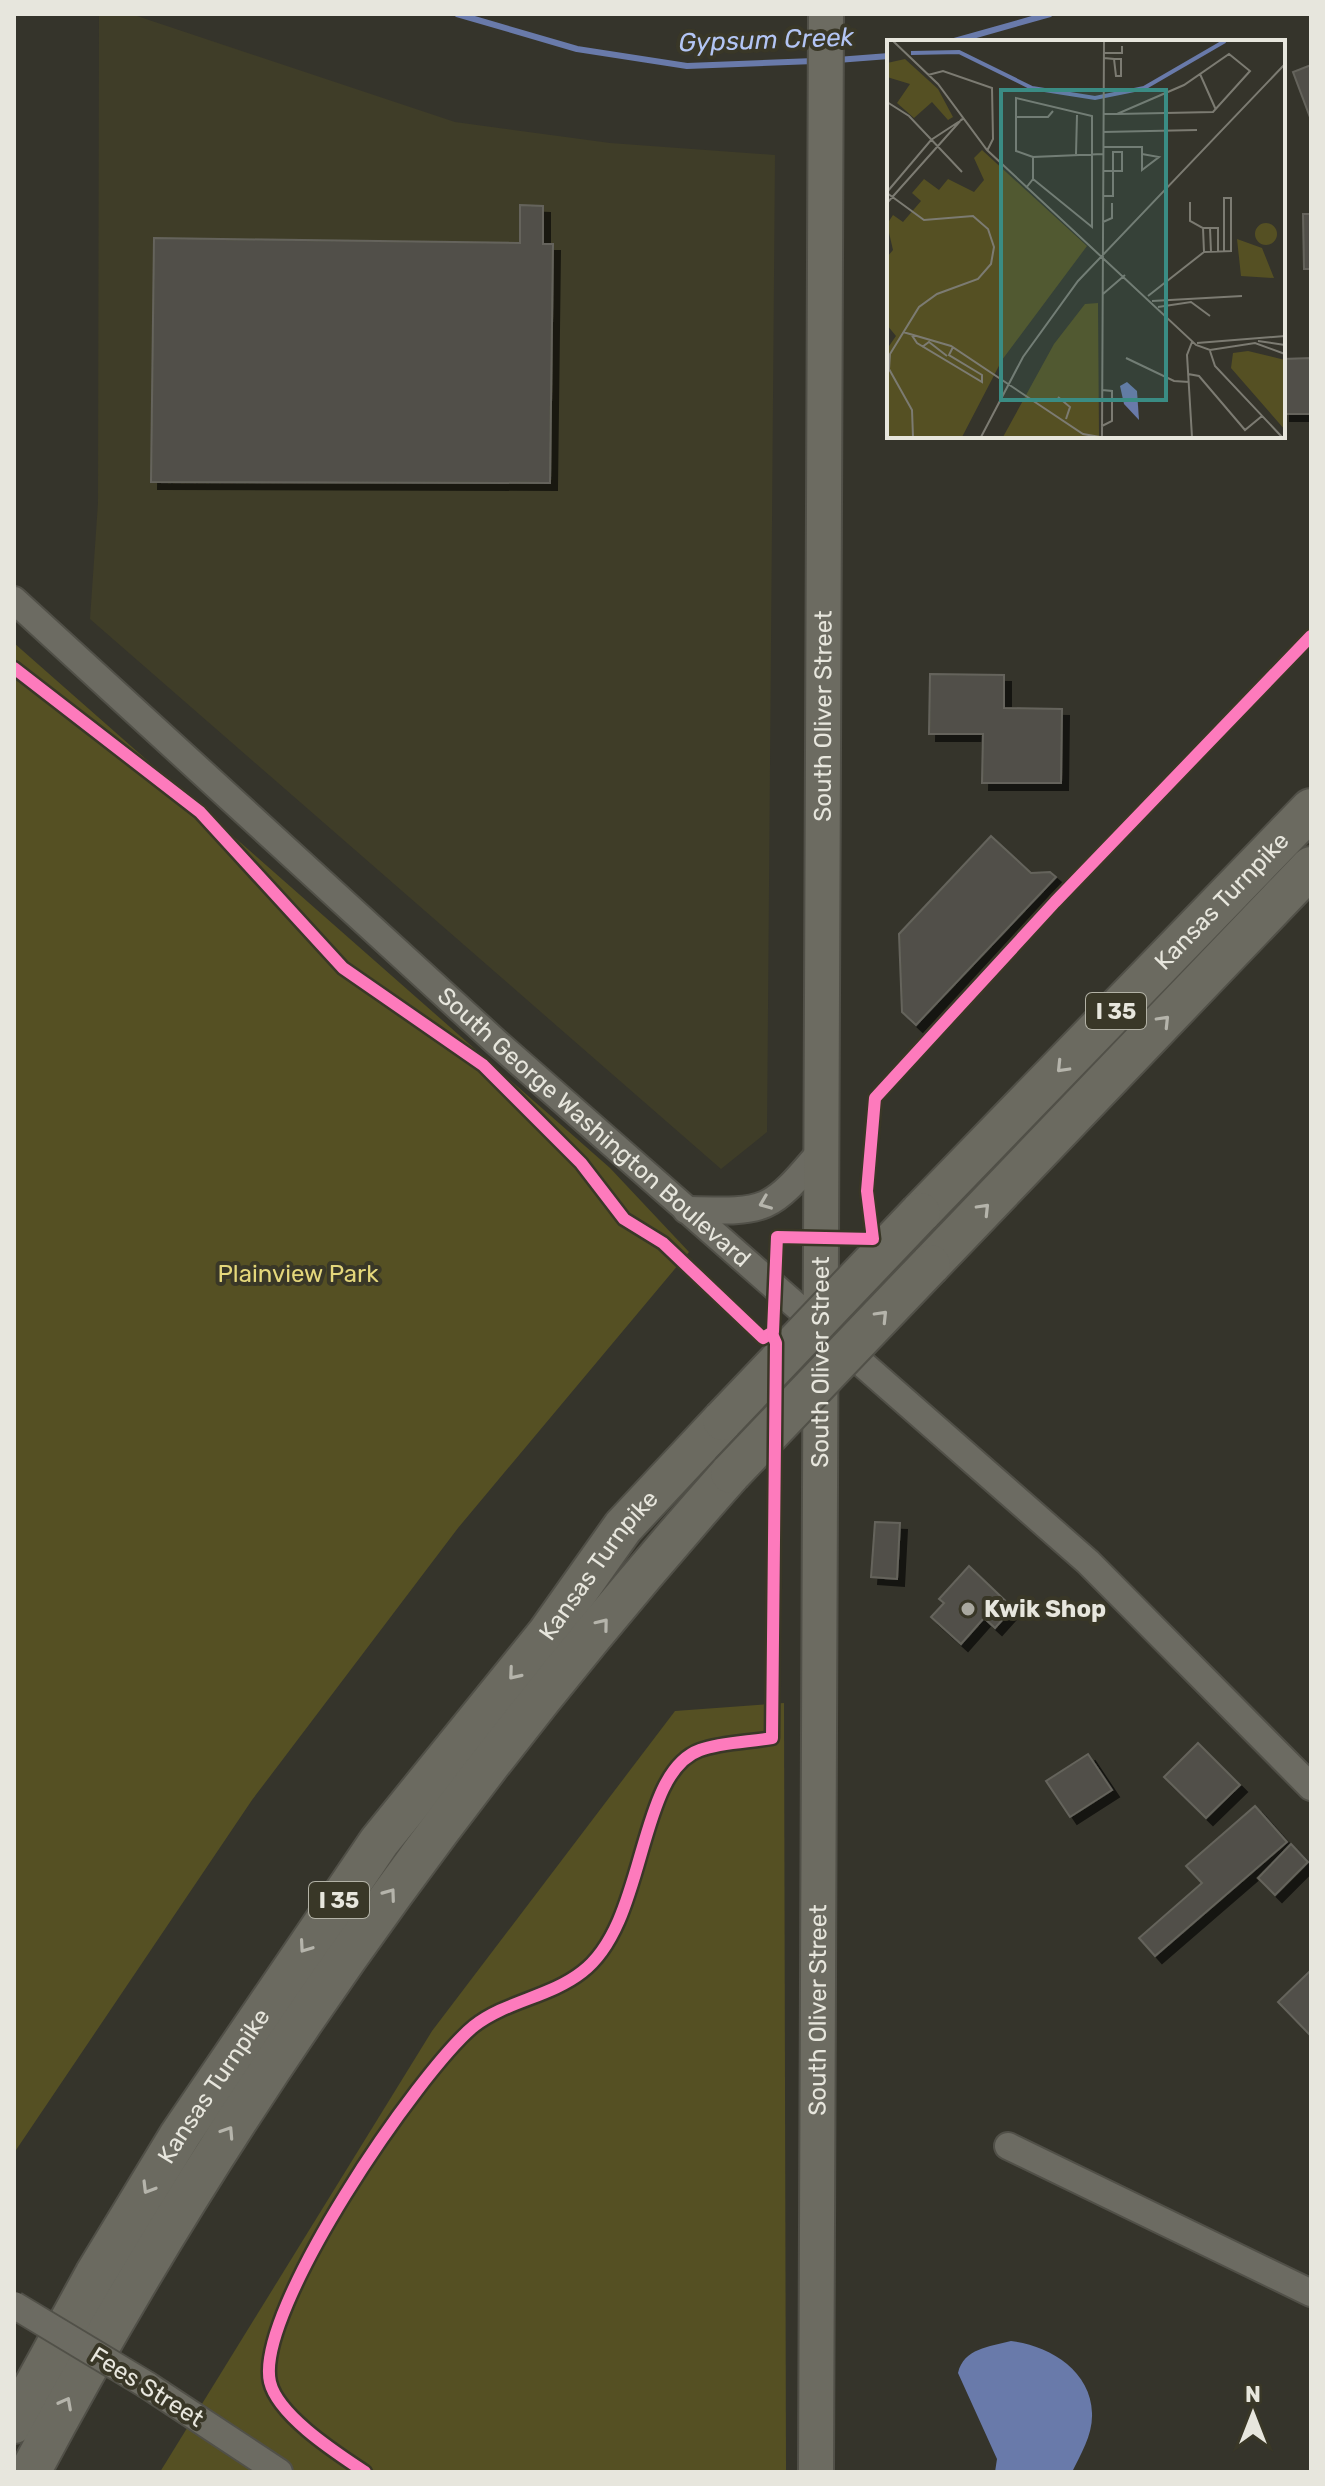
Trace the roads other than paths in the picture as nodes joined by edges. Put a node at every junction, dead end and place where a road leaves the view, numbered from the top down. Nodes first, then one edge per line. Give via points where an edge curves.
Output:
1 (826, 14) edge
2 (14, 600) edge
3 (1311, 809) edge
4 (1311, 867) edge
5 (821, 1151) junction
6 (686, 1210) junction
7 (821, 1326) junction
8 (1311, 1787) edge
9 (1008, 2146) dead end
10 (1311, 2293) edge
11 (14, 2305) edge
12 (14, 2423) edge
13 (30, 2472) edge
14 (279, 2472) edge
15 (816, 2472) edge

1 - 5 main road, South Oliver Street
2 - 6 street, South George Washington Boulevard
3 -> 12 highway, Kansas Turnpike / I 35, bridge via 623,1527 548,1633 379,1842 180,2135
13 -> 4 highway, Kansas Turnpike / I 35, bridge via 177,2210 273,2061 481,1774 731,1473
5 -> 6 street via 773,1202 744,1211
5 - 7 main road, South Oliver Street
6 - 7 street, South George Washington Boulevard
7 - 8 street, South George Washington Boulevard via 1088,1562
7 - 15 main road, South Oliver Street
9 - 10 street
11 - 14 street, Fees Street, bridge

